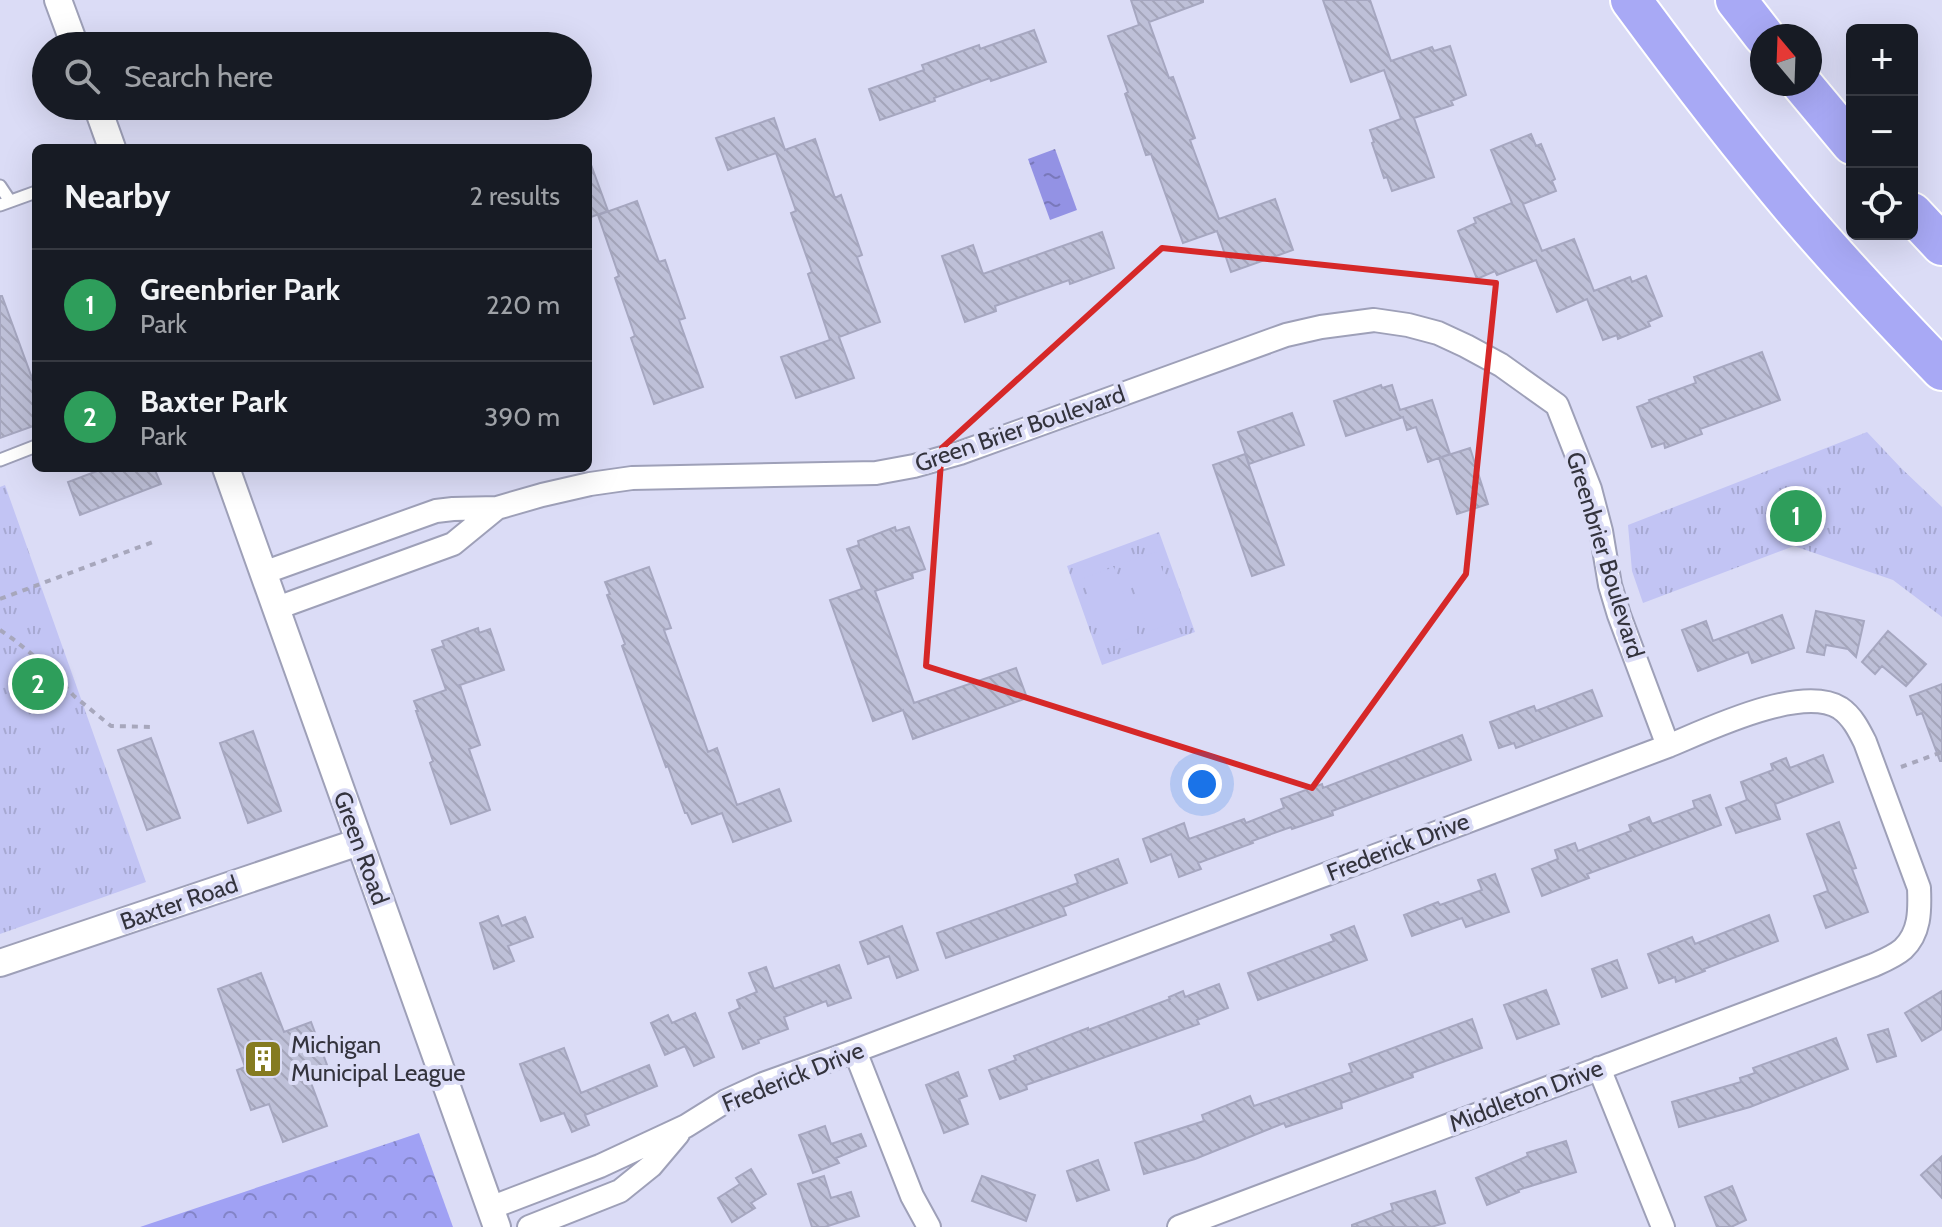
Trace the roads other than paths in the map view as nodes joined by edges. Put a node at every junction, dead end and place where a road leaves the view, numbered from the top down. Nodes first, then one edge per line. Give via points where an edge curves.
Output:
1 (58, 0) edge
2 (1631, 0) edge
3 (1736, 0) edge
4 (1755, 24) edge
5 (70, 32) edge
6 (1812, 96) edge
7 (102, 120) edge
8 (1846, 137) edge
9 (111, 144) edge
10 (0, 186) edge
11 (32, 193) edge
12 (5, 203) edge
13 (1918, 219) edge
14 (1942, 245) edge
15 (1438, 333) joint
16 (1942, 370) edge
17 (32, 448) edge
18 (0, 460) edge
19 (227, 472) edge
20 (497, 508) junction
21 (263, 573) junction
22 (277, 608) junction
23 (1668, 746) junction
24 (359, 842) junction
25 (0, 963) edge
26 (1874, 965) joint
27 (855, 1051) junction
28 (1599, 1068) junction
29 (686, 1126) junction
30 (494, 1217) edge
31 (529, 1227) edge
32 (929, 1227) edge
33 (1179, 1227) edge
34 (1663, 1227) edge

1 - 5 street
2 - 16 highway via 1797,212
3 - 4 highway
6 - 8 highway
7 - 9 street
10 - 12 lane
11 - 12 lane
13 - 14 highway
15 - 20 street, Green Brier Boulevard via 1374,320 1286,335 960,453 901,469 846,475 632,478
15 - 23 street, Greenbrier Boulevard via 1501,365 1557,405 1590,489 1619,615
17 - 18 lane
19 - 21 street, Green Road
20 - 21 street, Green Brier Boulevard via 436,511
20 - 22 street, Green Brier Boulevard via 453,544
21 - 22 street, Green Road
22 - 24 street, Green Road
23 - 26 street, Frederick Drive via 1801,701 1839,707 1855,723 1919,888 1916,931 1902,950
23 - 27 street, Frederick Drive
24 - 25 street, Baxter Road
24 - 30 street, Green Road
26 - 28 street, Middleton Drive
27 - 29 street, Frederick Drive via 763,1084
27 - 32 street
28 - 33 street, Middleton Drive
28 - 34 street
29 - 30 street, Frederick Drive
29 - 31 street, Frederick Drive via 620,1191

